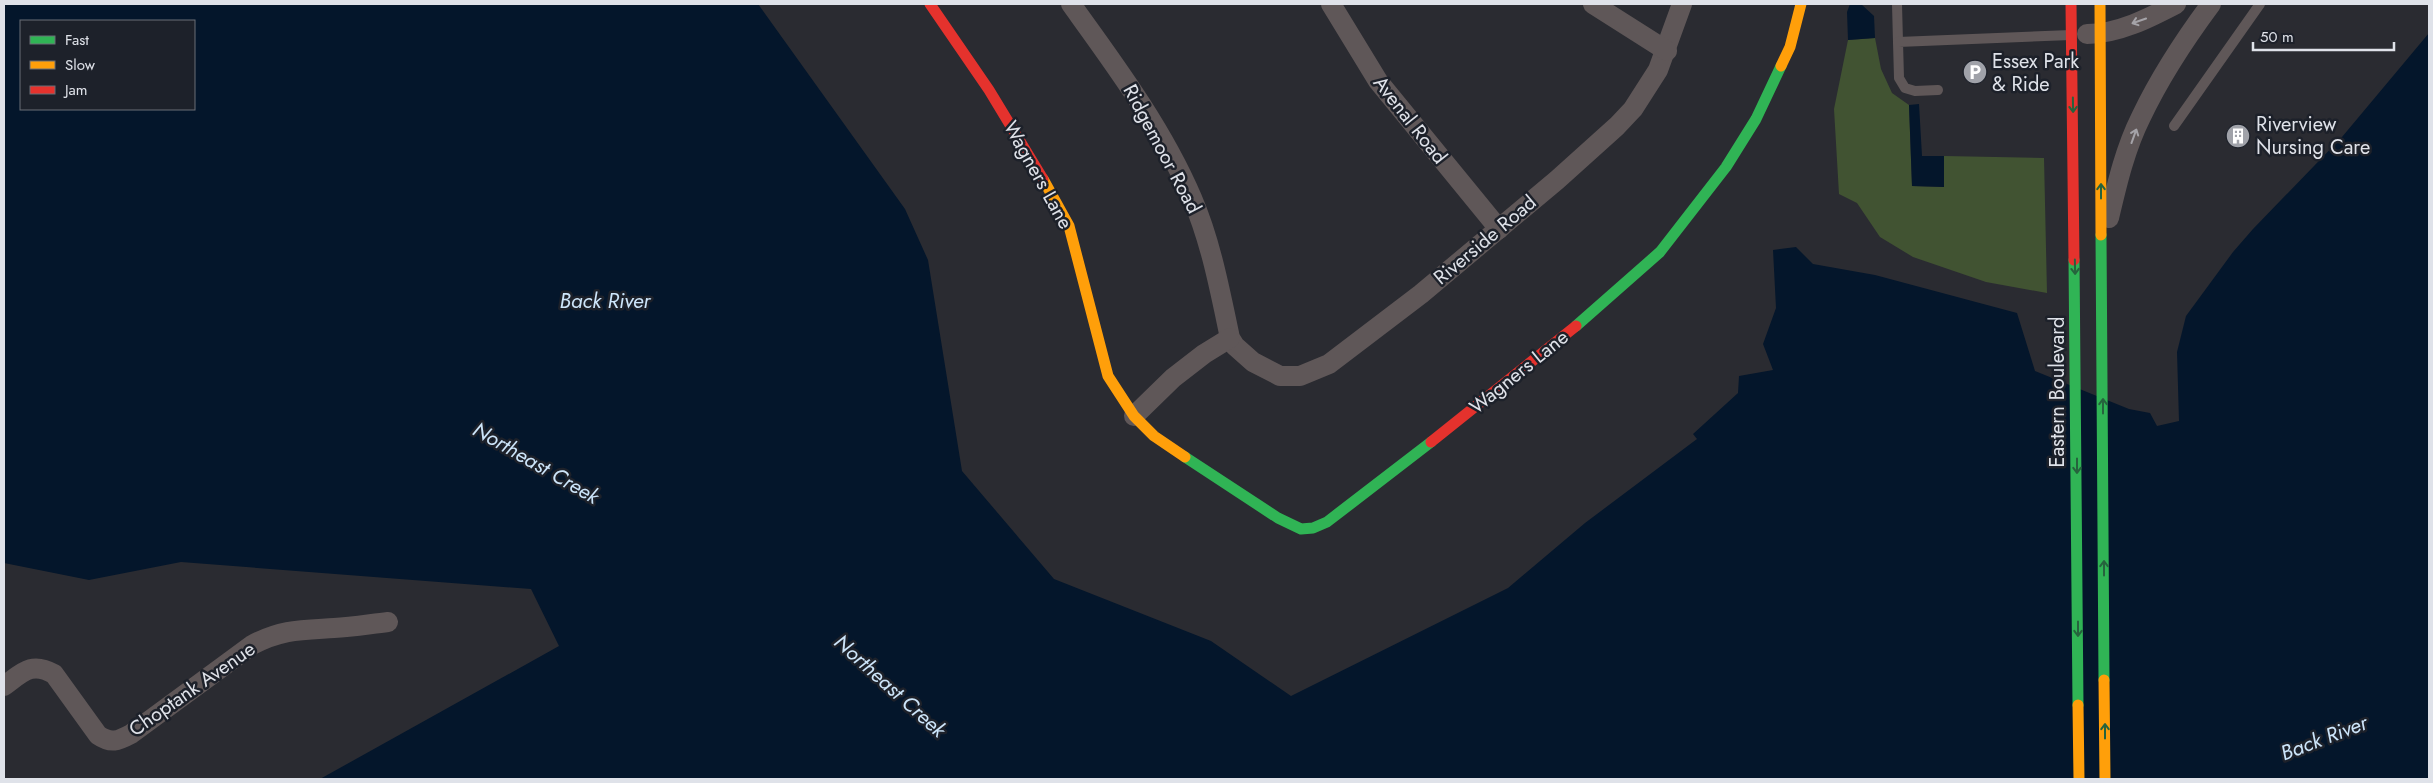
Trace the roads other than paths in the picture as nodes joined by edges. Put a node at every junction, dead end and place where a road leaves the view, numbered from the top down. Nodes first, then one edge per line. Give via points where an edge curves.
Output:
1 (930, 4) edge
2 (1071, 4) edge
3 (1331, 4) edge
4 (1593, 4) edge
5 (1682, 4) edge
6 (1801, 4) edge
7 (1897, 4) edge
8 (2071, 4) edge
9 (2100, 4) edge
10 (2176, 4) edge
11 (2211, 4) edge
12 (2260, 4) edge
13 (2101, 34) junction
14 (2072, 35) junction
15 (1898, 42) junction
16 (1667, 51) junction
17 (1938, 90) dead end
18 (2174, 126) dead end
19 (1499, 229) junction
20 (2101, 250) junction
21 (1230, 338) junction
22 (1134, 416) junction
23 (388, 622) dead end
24 (4, 686) edge
25 (2079, 779) edge
26 (2105, 779) edge

1 - 22 main road, Wagners Lane via 989,90 1069,226 1108,376
2 - 21 street, Ridgemoor Road via 1135,94 1192,197 1214,267
3 - 19 street, Avenal Road via 1378,81
4 - 16 street
5 - 16 street, Riverside Road
6 - 22 main road, Wagners Lane via 1790,47 1756,119 1726,167 1660,252 1589,316 1327,522 1301,529 1290,525 1184,458
7 - 15 lane
8 - 14 main road, Eastern Boulevard
9 - 13 main road
10 -> 13 street via 2153,16
20 -> 11 street via 2118,179 2140,118
12 - 18 lane
13 - 14 street
20 -> 13 main road
14 - 15 lane
14 -> 25 main road, Eastern Boulevard
15 - 17 lane via 1899,78 1905,88
16 - 19 street, Riverside Road via 1647,89 1622,121
19 - 21 street, Riverside Road via 1398,312 1329,364 1310,373 1289,377 1267,370 1244,355
26 -> 20 main road
21 - 22 street via 1173,378
23 - 24 street, Choptank Avenue via 274,634 252,645 117,741 105,740 98,735 54,674 44,669 28,669

